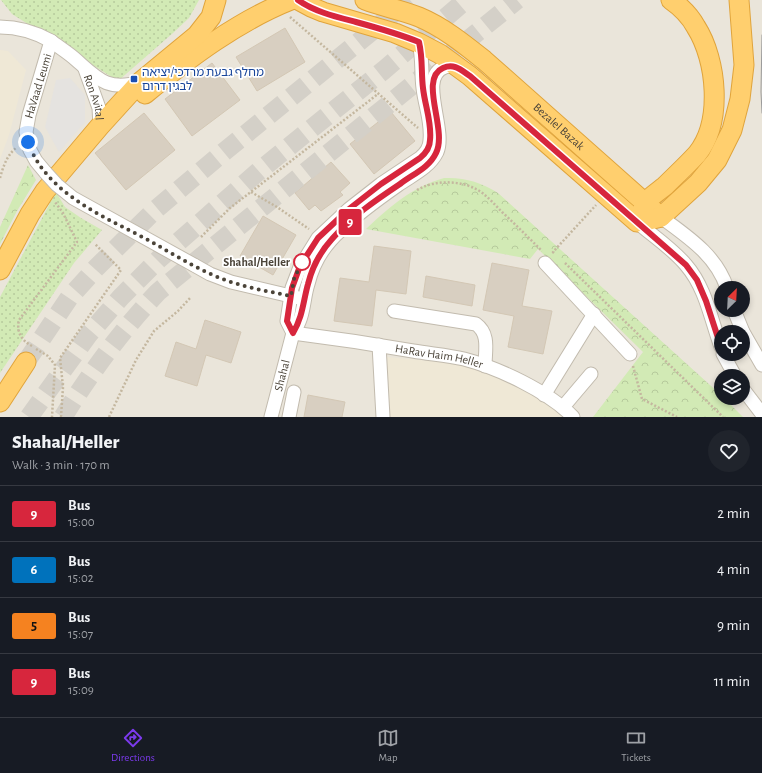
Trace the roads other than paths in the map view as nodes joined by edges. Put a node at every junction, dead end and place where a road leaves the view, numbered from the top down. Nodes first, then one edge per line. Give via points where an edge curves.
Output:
1 (216, 0) edge
2 (298, 0) edge
3 (365, 0) edge
4 (671, 0) edge
5 (739, 0) edge
6 (290, 8) edge
7 (0, 27) edge
8 (52, 41) junction
9 (419, 42) junction
10 (459, 68) junction
11 (85, 69) junction
12 (140, 82) junction
13 (100, 126) junction
14 (72, 158) junction
15 (646, 203) junction
16 (661, 217) junction
17 (637, 222) junction
18 (545, 263) road end
19 (0, 270) edge
20 (724, 281) edge
21 (291, 296) junction
22 (305, 299) junction
23 (394, 311) dead end
24 (594, 314) junction
25 (714, 326) edge
26 (293, 333) junction
27 (379, 345) junction
28 (750, 345) edge
29 (630, 354) road end
30 (26, 362) tunnel mouth
31 (485, 366) junction
32 (762, 366) edge
33 (591, 374) dead end
34 (294, 392) dead end
35 (544, 395) junction
36 (750, 398) edge
37 (0, 402) edge
38 (563, 407) junction
39 (762, 414) edge
40 (271, 417) edge
41 (289, 417) edge
42 (383, 417) edge
43 (573, 417) edge

1 - 12 highway via 211,17 197,35
2 - 9 highway, Bezalel Bazak via 323,12
3 - 15 highway, Bezalel Bazak via 418,17 440,27 458,40
4 - 15 highway via 689,17 706,45 713,81 714,114 698,153
5 - 16 highway via 744,65 740,99 732,130 717,160 698,183
6 - 14 highway via 270,8 213,43 134,103
7 - 8 street, HaVaad Leumi via 26,30
8 - 11 street, Ron Avital
8 - 21 street, HaVaad Leumi, bridge via 29,114 26,132 30,150 36,161 57,185 72,198 210,274 231,282
9 - 10 highway, Bezalel Bazak
9 - 21 street, Shahal via 422,87 430,123 429,148 420,158 349,209 318,238 294,279
10 - 17 highway, Bezalel Bazak
10 - 22 street, Shahal via 444,67 433,79 439,145 433,159 362,212 331,240 310,275
11 - 12 street, Ron Avital via 100,80 113,84
11 - 13 street, Ron Avital via 99,108
12 - 13 highway
13 - 14 highway
14 - 19 highway via 30,214
15 - 16 highway, Bezalel Bazak
15 - 17 highway
16 - 17 highway
16 - 20 street, Bezalel Bazak via 710,257
17 - 25 street, Bezalel Bazak via 686,265 697,280
18 - 24 street
21 - 22 street, HaVaad Leumi
21 - 26 street, Shahal via 287,321
22 - 26 street, Shahal
23 - 31 street via 476,324 486,335
24 - 29 street
24 - 35 street
26 - 27 street, HaRav Haim Heller
26 - 40 street, Shahal
27 - 31 street, HaRav Haim Heller via 463,359
27 - 42 street
28 - 32 street
30 - 37 highway
31 - 35 street, HaRav Haim Heller
33 - 38 street
34 - 41 street
35 - 38 street, HaRav Haim Heller
36 - 39 street
38 - 43 street, HaRav Haim Heller

